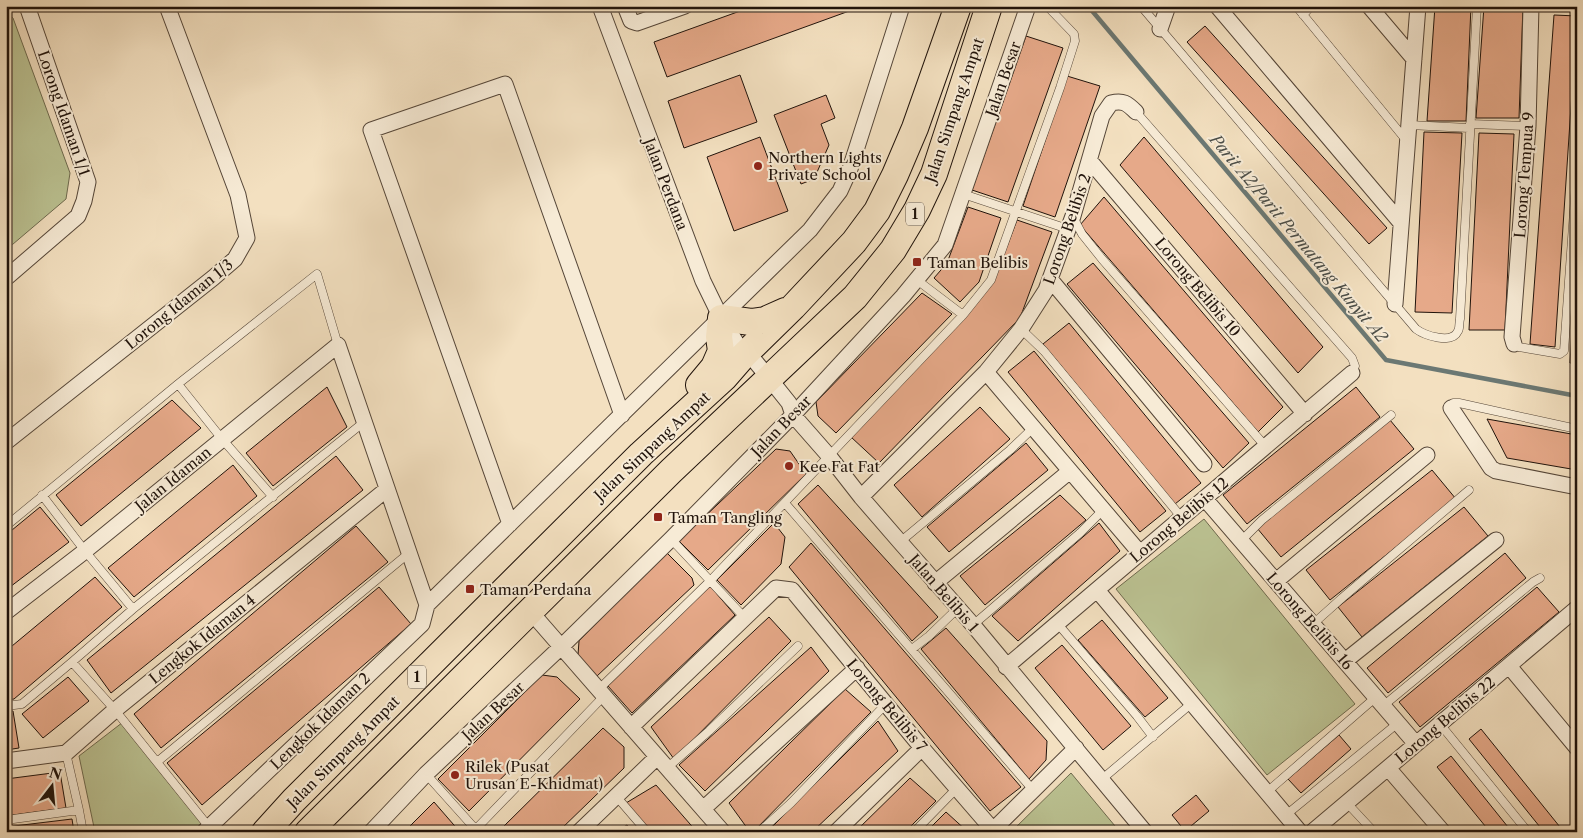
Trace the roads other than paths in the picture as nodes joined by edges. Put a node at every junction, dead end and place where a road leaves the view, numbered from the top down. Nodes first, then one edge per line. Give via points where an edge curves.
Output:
1 (27, 6) edge
2 (168, 6) edge
3 (600, 6) edge
4 (625, 6) edge
5 (685, 6) edge
6 (902, 6) edge
7 (958, 6) edge
8 (989, 6) edge
9 (1028, 6) edge
10 (1047, 6) edge
11 (1140, 6) edge
12 (1168, 6) edge
13 (1217, 6) edge
14 (1296, 6) edge
15 (1311, 6) edge
16 (1369, 6) edge
17 (1418, 6) edge
18 (1477, 6) edge
19 (1531, 6) edge
20 (1303, 15) junction
21 (1160, 29) junction
22 (1414, 59) junction
23 (1136, 112) joint
24 (1409, 125) junction
25 (1469, 126) junction
26 (1528, 126) junction
27 (1408, 141) junction
28 (1090, 161) junction
29 (1577, 169) edge
30 (963, 194) junction
31 (1015, 211) junction
32 (1071, 223) junction
33 (1402, 223) junction
34 (6, 278) edge
35 (1050, 279) junction
36 (917, 280) junction
37 (1395, 304) junction
38 (793, 307) junction
39 (962, 316) junction
40 (721, 318) junction
41 (1021, 330) junction
42 (1514, 344) joint
43 (338, 345) junction
44 (744, 355) junction
45 (986, 372) junction
46 (1352, 374) joint
47 (766, 381) junction
48 (178, 384) junction
49 (1451, 408) joint
50 (1305, 414) junction
51 (622, 415) junction
52 (793, 415) junction
53 (1391, 415) dead end
54 (364, 422) junction
55 (1033, 428) junction
56 (1577, 429) edge
57 (222, 439) junction
58 (6, 442) edge
59 (1266, 446) junction
60 (640, 454) junction
61 (1427, 455) dead end
62 (830, 456) junction
63 (1204, 464) dead end
64 (1070, 471) junction
65 (1577, 487) edge
66 (387, 489) junction
67 (1469, 490) dead end
68 (42, 495) junction
69 (273, 497) junction
70 (861, 497) junction
71 (1205, 499) junction
72 (785, 503) junction
73 (1103, 510) junction
74 (1182, 518) junction
75 (510, 524) junction
76 (6, 526) edge
77 (671, 539) junction
78 (1496, 540) dead end
79 (1241, 541) junction
80 (900, 542) junction
81 (85, 551) junction
82 (409, 553) junction
83 (1140, 553) junction
84 (1540, 578) dead end
85 (710, 581) junction
86 (1276, 581) junction
87 (935, 583) junction
88 (1097, 590) junction
89 (427, 605) junction
90 (1577, 608) edge
91 (133, 609) junction
92 (957, 609) junction
93 (530, 611) junction
94 (6, 612) edge
95 (745, 618) junction
96 (1057, 624) junction
97 (1313, 624) junction
98 (973, 625) junction
99 (798, 646) dead end
100 (561, 647) junction
101 (912, 650) junction
102 (1344, 661) junction
103 (72, 662) junction
104 (1006, 666) junction
105 (1508, 666) junction
106 (857, 668) junction
107 (601, 693) junction
108 (1379, 702) junction
109 (887, 703) junction
110 (1192, 703) junction
111 (6, 706) edge
112 (115, 710) junction
113 (1398, 723) junction
114 (1440, 724) junction
115 (631, 727) junction
116 (1152, 737) junction
117 (1416, 744) junction
118 (922, 748) junction
119 (1076, 748) junction
120 (1577, 748) edge
121 (66, 753) junction
122 (6, 761) edge
123 (157, 762) junction
124 (662, 762) junction
125 (1388, 768) junction
126 (426, 774) junction
127 (1101, 780) junction
128 (957, 788) junction
129 (1033, 790) junction
130 (1267, 792) junction
131 (616, 796) junction
132 (1347, 803) junction
133 (703, 809) junction
134 (80, 810) junction
135 (1286, 816) junction
136 (6, 820) edge
137 (207, 829) edge
138 (476, 831) edge
139 (992, 831) edge
140 (83, 832) edge
141 (266, 832) edge
142 (308, 832) edge
143 (371, 832) edge
144 (579, 832) edge
145 (647, 832) edge
146 (723, 832) edge
147 (760, 832) edge
148 (836, 832) edge
149 (914, 832) edge
150 (1145, 832) edge
151 (1300, 832) edge
152 (1312, 832) edge
153 (1374, 832) edge
154 (1443, 832) edge
155 (1528, 832) edge

1 - 34 street, Lorong Idaman 1/1 via 88,182 78,216
2 - 58 street, Lorong Idaman 1/3 via 238,195 247,238 235,259 213,278
3 - 40 street, Jalan Perdana via 703,281
4 - 5 street via 631,21 637,23
6 - 40 street via 840,191 810,230
7 - 38 highway, Jalan Simpang Ampat / 1 via 915,128 878,211 854,242
8 - 47 highway, Jalan Simpang Ampat / 1 via 934,174 917,210 893,250 855,297
9 - 30 street, Jalan Besar
10 - 31 lane via 1071,31 1075,40
11 - 21 lane
12 - 21 street
13 - 33 street
14 - 20 lane
15 - 20 lane
16 - 22 street
17 - 22 street
18 - 25 lane
19 - 26 street, Lorong Tempua 9
20 - 27 lane
21 - 37 lane
22 - 24 street
23 - 28 street, Lorong Belibis 2 via 1128,104 1111,103 1102,116
23 - 46 lane via 1352,358 1355,366
24 - 25 lane
24 - 27 street
25 - 26 lane
25 - 37 lane via 1459,331 1448,338 1424,334
26 - 42 street, Lorong Tempua 9
27 - 33 street
28 - 32 street, Lorong Belibis 2
28 - 50 street, Lorong Belibis 10
29 - 42 lane via 1564,351 1560,354
30 - 31 lane
30 - 36 street, Jalan Besar via 945,245
31 - 32 lane
31 - 39 lane via 991,280
32 - 35 street, Lorong Belibis 2
32 - 59 lane
33 - 37 street
35 - 41 street, Lorong Belibis 2
35 - 63 street
36 - 39 lane
36 - 52 street, Jalan Besar
38 - 40 highway via 765,320 751,322
38 - 44 highway, Jalan Simpang Ampat / 1
39 - 62 lane
40 - 44 street, Jalan Perdana
40 - 51 street
40 - 60 highway via 721,351 714,367
41 - 45 street, Lorong Belibis 2
41 - 74 lane via 1044,351
43 - 48 lane via 316,274
43 - 54 street
43 - 57 street, Jalan Idaman
44 - 47 street, Jalan Belibis 1 via 754,360
44 - 60 highway, Jalan Simpang Ampat / 1 via 724,378
45 - 55 street
45 - 70 street, Lorong Belibis 2
46 - 50 street, Lorong Belibis 12
47 - 52 street, Jalan Belibis 1 via 789,403
47 - 93 highway, Jalan Simpang Ampat / 1
48 - 57 lane
48 - 68 lane
49 - 56 lane via 1453,403 1460,403
49 - 65 street via 1491,468
50 - 59 street, Lorong Belibis 12
51 - 75 street
51 - 75 street via 505,84 371,130
52 - 62 street, Jalan Belibis 1
52 - 77 street, Jalan Besar
53 - 79 lane via 1262,520
54 - 66 street
54 - 69 lane
55 - 64 street
55 - 80 lane
57 - 69 lane
57 - 81 street, Jalan Idaman
59 - 71 street, Lorong Belibis 12
60 - 141 highway, Jalan Simpang Ampat / 1 via 294,800
61 - 86 street
62 - 70 street, Jalan Belibis 1
62 - 72 lane
64 - 73 street
64 - 87 street
66 - 82 street
66 - 112 street, Lengkok Idaman 4
67 - 97 lane
68 - 76 lane
68 - 81 lane
69 - 91 lane
70 - 80 street, Jalan Belibis 1
71 - 74 street, Lorong Belibis 12
71 - 79 street, Lorong Belibis 16
72 - 85 lane
72 - 101 lane
73 - 83 street
73 - 98 lane
74 - 83 street, Lorong Belibis 12
75 - 89 street
77 - 85 lane
77 - 100 street, Jalan Besar
78 - 102 street
79 - 86 street, Lorong Belibis 16
80 - 87 street, Jalan Belibis 1
81 - 91 lane
81 - 94 street, Jalan Idaman
82 - 89 street
82 - 123 lane
83 - 88 street, Lorong Belibis 12
84 - 108 lane
85 - 95 lane
85 - 107 lane
86 - 97 street, Lorong Belibis 16
87 - 92 street, Jalan Belibis 1
88 - 96 street, Lorong Belibis 12
88 - 110 street
89 - 137 street, Lengkok Idaman 2 via 422,624
90 - 105 street, Lorong Belibis 22
91 - 103 lane
92 - 98 street, Jalan Belibis 1
92 - 101 lane
93 - 100 street
93 - 142 highway, Jalan Simpang Ampat / 1
95 - 106 street, Lorong Belibis 7 via 776,588 792,590
95 - 115 street
96 - 104 street, Lorong Belibis 12
96 - 116 lane
97 - 102 street, Lorong Belibis 16
98 - 104 street, Jalan Belibis 1
99 - 124 lane via 709,731
100 - 107 street
100 - 126 street, Jalan Besar
101 - 129 lane
102 - 108 street, Lorong Belibis 16
103 - 111 lane via 22,704
103 - 112 lane
104 - 119 street, Jalan Belibis 1
105 - 114 street, Lorong Belibis 22
105 - 120 street
106 - 109 street, Lorong Belibis 7
106 - 133 street
107 - 115 street
107 - 138 lane
108 - 113 street, Lorong Belibis 16
108 - 130 lane
109 - 118 street, Lorong Belibis 7
109 - 147 lane
110 - 116 lane
110 - 130 street
112 - 121 street, Lengkok Idaman 4
112 - 123 lane
113 - 117 street, Lorong Belibis 16
113 - 135 lane
114 - 117 street, Lorong Belibis 22
114 - 155 lane
115 - 124 street
116 - 127 lane
117 - 125 street, Lorong Belibis 22
118 - 128 street, Lorong Belibis 7
118 - 148 street
119 - 127 street, Jalan Belibis 1
119 - 129 street
121 - 122 street
121 - 134 lane
123 - 137 lane
124 - 131 street
124 - 133 street
125 - 132 street, Lorong Belibis 22
125 - 154 street
126 - 138 lane
126 - 143 street, Jalan Besar
127 - 150 street, Jalan Belibis 1
128 - 139 street, Lorong Belibis 7
128 - 149 lane
129 - 139 street
130 - 135 street
131 - 144 street
131 - 145 lane
132 - 152 street, Lorong Belibis 22
132 - 153 lane
133 - 146 street
134 - 136 lane
134 - 140 lane
135 - 151 street

